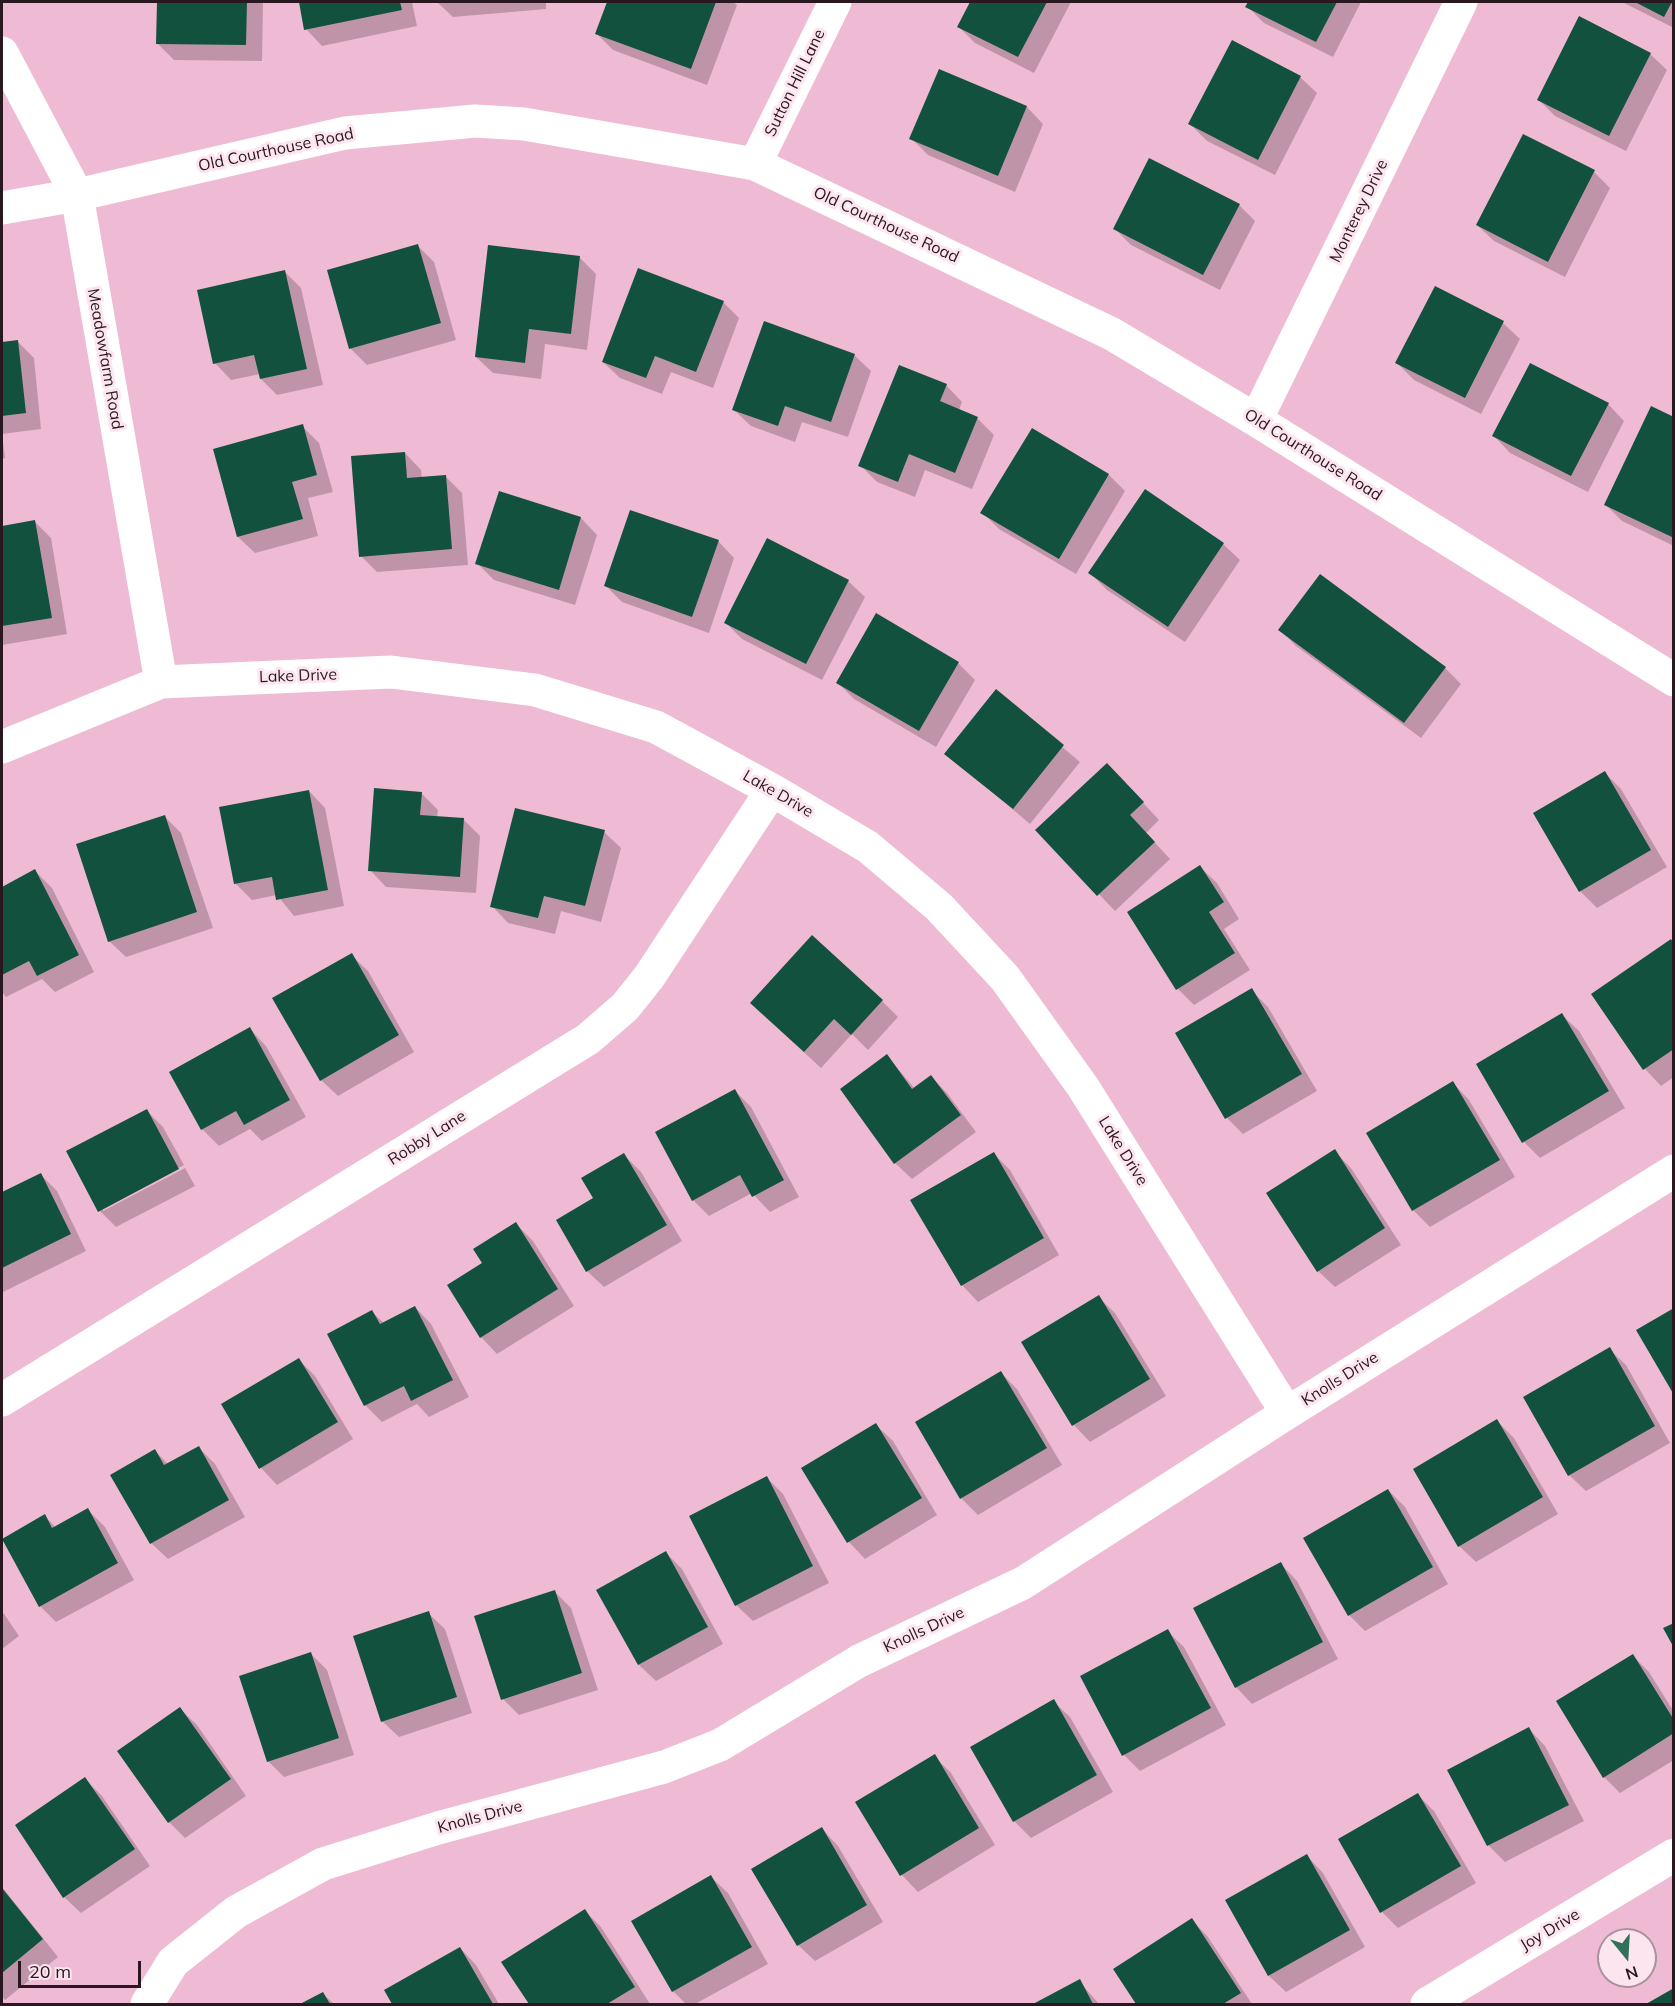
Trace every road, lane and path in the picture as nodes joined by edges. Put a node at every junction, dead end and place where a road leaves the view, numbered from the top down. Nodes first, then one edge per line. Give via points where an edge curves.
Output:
1 (835, 2) edge
2 (1461, 2) edge
3 (2, 52) edge
4 (755, 164) junction
5 (77, 195) junction
6 (2, 208) edge
7 (1256, 420) junction
8 (1674, 680) edge
9 (161, 682) junction
10 (2, 747) edge
11 (772, 790) junction
12 (1674, 1170) edge
13 (2, 1400) edge
14 (1287, 1413) junction
15 (1674, 1855) edge
16 (147, 2004) edge
17 (1427, 2004) edge

1 - 4 street, Sutton Hill Lane
2 - 7 street, Monterey Drive
3 - 5 street, Meadowfarm Road
4 - 5 street, Old Courthouse Road via 524,124 475,121 345,133
4 - 7 street, Old Courthouse Road via 1112,334
5 - 6 street, Old Courthouse Road
5 - 9 street, Meadowfarm Road
7 - 8 street, Old Courthouse Road
9 - 10 street, Lake Drive
9 - 11 street, Lake Drive via 391,672 535,690 656,727
11 - 13 street, Robby Lane via 649,977 625,1007 588,1039
11 - 14 street, Lake Drive via 868,847 939,906 1005,978 1083,1087
12 - 14 street, Knolls Drive
14 - 16 street, Knolls Drive via 1023,1583 859,1661 720,1745 664,1767 438,1828 324,1864 236,1912 173,1962
15 - 17 street, Joy Drive

